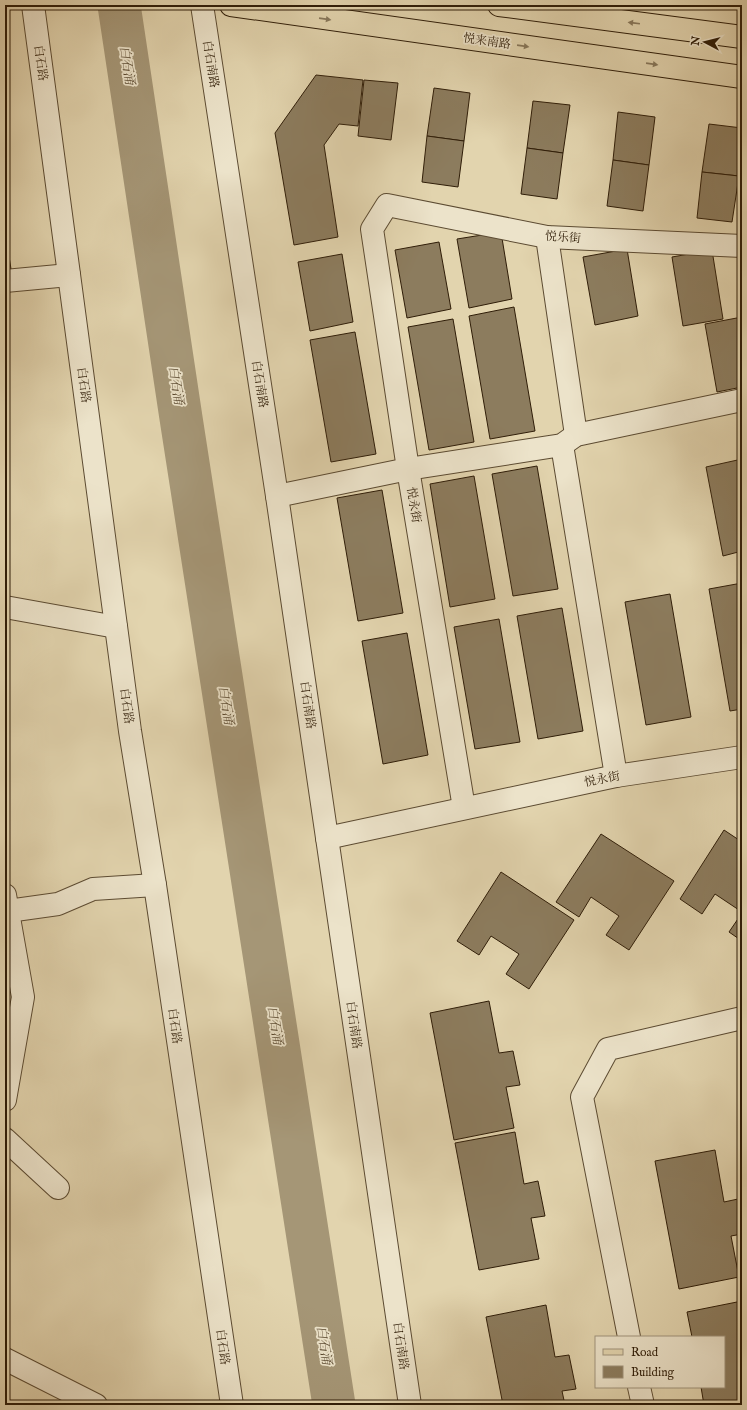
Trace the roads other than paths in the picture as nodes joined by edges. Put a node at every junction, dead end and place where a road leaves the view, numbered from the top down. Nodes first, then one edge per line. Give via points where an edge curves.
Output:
1 (33, 5) edge
2 (202, 5) edge
3 (231, 5) edge
4 (499, 5) edge
5 (742, 37) edge
6 (742, 77) edge
7 (387, 205) joint
8 (547, 237) junction
9 (742, 246) edge
10 (69, 275) junction
11 (5, 281) edge
12 (742, 400) edge
13 (569, 440) junction
14 (408, 469) junction
15 (277, 496) junction
16 (5, 607) edge
17 (116, 627) junction
18 (742, 757) edge
19 (616, 776) junction
20 (464, 808) junction
21 (327, 838) junction
22 (154, 884) junction
23 (7, 903) edge
24 (742, 1018) edge
25 (5, 1100) edge
26 (5, 1139) edge
27 (58, 1188) dead end
28 (629, 1336) edge
29 (5, 1359) edge
30 (639, 1388) edge
31 (96, 1405) edge
32 (232, 1405) edge
33 (410, 1405) edge
34 (643, 1405) edge

1 - 10 street, 白石路
2 - 15 street, 白石南路
3 -> 6 main road, 悦来南路
5 -> 4 main road
7 - 8 street, 悦乐街
7 - 14 street, 悦永街 via 372,229
8 - 9 street, 悦乐街
8 - 13 street
10 - 11 street
10 - 17 street, 白石路
12 - 13 street
13 - 14 street
13 - 19 street
14 - 15 street
14 - 20 street, 悦永街
15 - 21 street, 白石南路
16 - 17 street
17 - 22 street, 白石路
18 - 19 street, 悦永街
19 - 20 street, 悦永街
20 - 21 street, 悦永街
21 - 33 street, 白石南路
22 - 23 street via 93,889 58,904
22 - 32 street, 白石路
23 - 25 street via 23,997
24 - 28 street via 608,1048 582,1097
26 - 27 street
29 - 31 street
30 - 34 street

